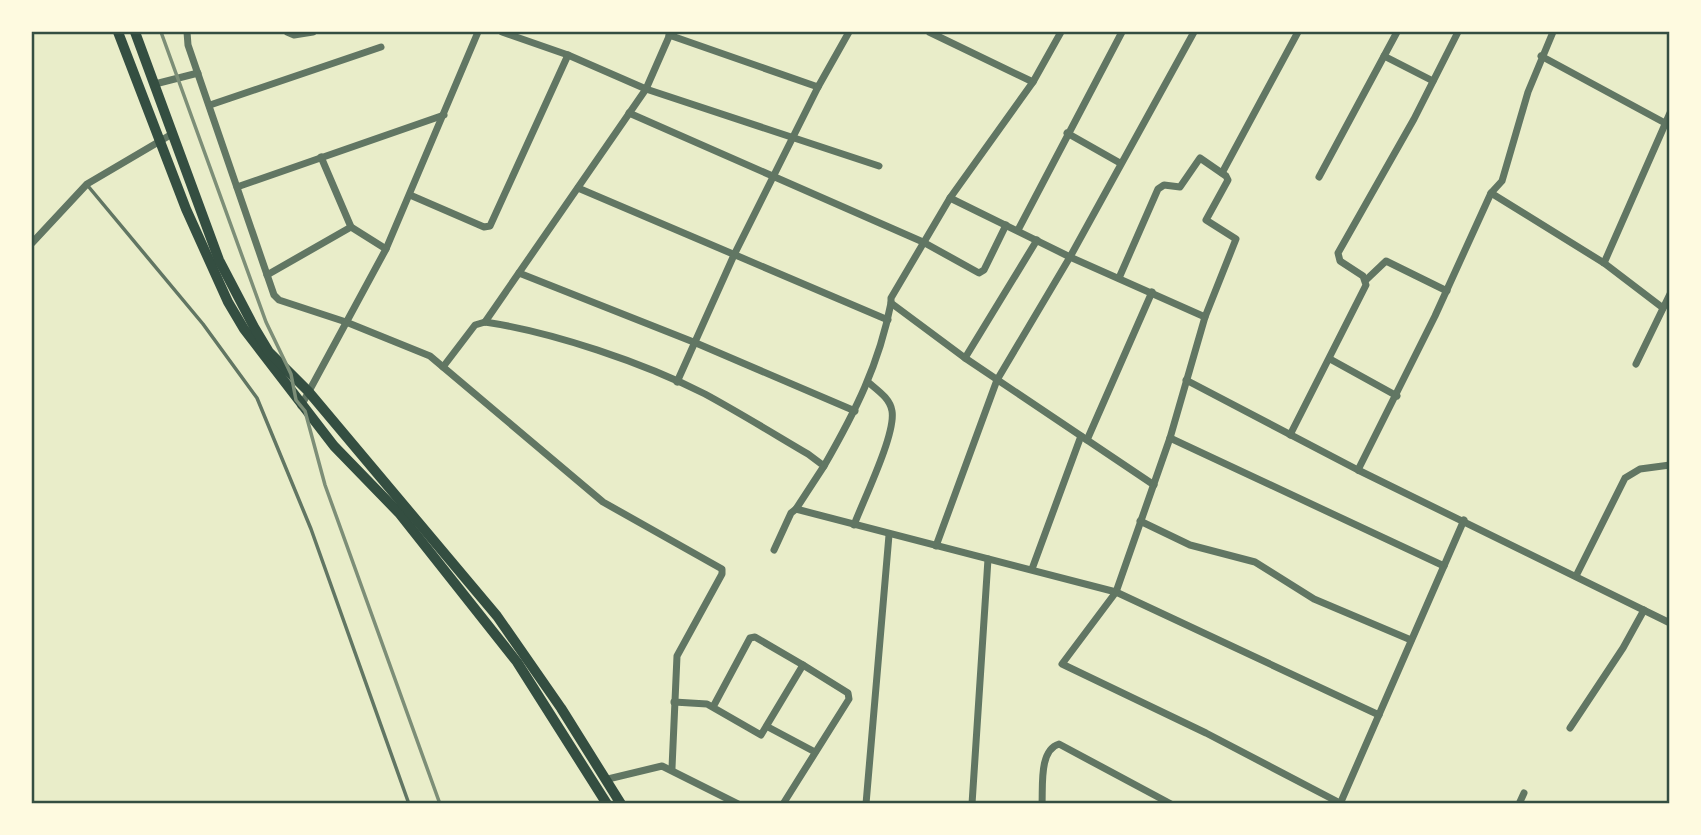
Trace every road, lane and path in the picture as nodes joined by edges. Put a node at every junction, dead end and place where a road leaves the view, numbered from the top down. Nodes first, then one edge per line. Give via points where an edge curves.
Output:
1 (118, 32) edge
2 (135, 32) edge
3 (187, 32) edge
4 (287, 32) edge
5 (313, 32) edge
6 (478, 32) edge
7 (502, 32) edge
8 (849, 32) edge
9 (929, 32) edge
10 (1061, 32) edge
11 (1122, 32) edge
12 (1194, 32) edge
13 (1298, 32) edge
14 (1397, 32) edge
15 (1458, 32) edge
16 (1553, 32) edge
17 (513, 33) edge
18 (670, 34) edge
19 (381, 47) dead end
20 (568, 55) junction
21 (1384, 56) junction
22 (1541, 56) junction
23 (198, 74) junction
24 (1433, 81) junction
25 (1033, 82) junction
26 (155, 84) junction
27 (818, 87) junction
28 (646, 89) junction
29 (210, 105) junction
30 (629, 113) junction
31 (1670, 113) edge
32 (444, 115) junction
33 (1665, 122) junction
34 (172, 134) junction
35 (1066, 134) junction
36 (795, 138) junction
37 (158, 141) junction
38 (321, 158) junction
39 (1120, 163) junction
40 (879, 166) dead end
41 (1222, 173) junction
42 (773, 174) junction
43 (1319, 177) dead end
44 (86, 184) junction
45 (237, 187) junction
46 (578, 188) junction
47 (1491, 194) junction
48 (410, 195) junction
49 (950, 198) junction
50 (1006, 225) junction
51 (351, 228) junction
52 (1018, 230) junction
53 (1037, 240) junction
54 (923, 242) junction
55 (32, 243) edge
56 (386, 249) junction
57 (734, 255) junction
58 (1070, 257) junction
59 (1604, 263) junction
60 (519, 273) junction
61 (267, 275) junction
62 (1119, 278) junction
63 (1366, 280) junction
64 (1447, 290) junction
65 (1152, 292) junction
66 (1669, 298) edge
67 (891, 303) junction
68 (1663, 308) junction
69 (1205, 317) junction
70 (888, 320) junction
71 (346, 322) junction
72 (485, 322) junction
73 (696, 343) junction
74 (965, 358) junction
75 (1330, 359) junction
76 (1636, 364) dead end
77 (443, 367) junction
78 (997, 380) junction
79 (1186, 380) junction
80 (677, 382) junction
81 (868, 382) junction
82 (308, 391) junction
83 (1397, 396) junction
84 (301, 406) junction
85 (855, 411) junction
86 (1290, 435) junction
87 (1084, 438) junction
88 (1170, 438) junction
89 (1670, 465) edge
90 (824, 466) junction
91 (1358, 470) junction
92 (1154, 485) junction
93 (796, 509) junction
94 (1464, 520) junction
95 (1140, 521) junction
96 (854, 525) junction
97 (889, 534) junction
98 (936, 546) junction
99 (774, 550) dead end
100 (988, 559) junction
101 (1444, 566) junction
102 (1032, 569) junction
103 (1576, 576) junction
104 (1116, 592) junction
105 (1644, 610) junction
106 (1670, 623) edge
107 (1412, 640) junction
108 (803, 665) junction
109 (674, 702) junction
110 (713, 707) junction
111 (1379, 715) junction
112 (768, 727) junction
113 (1570, 728) dead end
114 (815, 752) junction
115 (672, 768) junction
116 (608, 779) junction
117 (1524, 793) dead end
118 (409, 803) edge
119 (607, 803) edge
120 (621, 803) edge
121 (738, 803) edge
122 (783, 803) edge
123 (866, 803) edge
124 (972, 803) edge
125 (1042, 803) edge
126 (1171, 803) edge
127 (1340, 803) edge
128 (1519, 803) edge

1 - 37 highway
2 - 26 highway
3 - 23 street
4 - 5 street
6 - 32 street
7 - 17 street
8 - 27 street
9 - 25 street
10 - 25 street
11 - 35 street
12 - 39 street
13 - 41 street
14 - 21 street
15 - 24 street
16 - 22 street
17 - 20 street
18 - 27 street
18 - 28 street
19 - 29 street
20 - 28 street
20 - 48 street via 490,226
21 - 24 street
21 - 43 street
22 - 33 street
22 - 47 street via 1505,173
23 - 26 street
23 - 29 street
24 - 63 street via 1338,253 1340,261
25 - 49 street
26 - 34 highway
27 - 36 street
28 - 30 street
28 - 36 street
29 - 45 street
30 - 42 street
30 - 46 street
31 - 33 street
32 - 38 street
32 - 48 street
33 - 59 street
34 - 37 street
34 - 82 highway via 231,288 269,352
35 - 39 street
35 - 52 street
36 - 40 street
36 - 42 street
37 - 44 street
37 - 84 highway via 228,302
38 - 45 street
38 - 51 street
39 - 58 street
41 - 62 street via 1200,158 1180,187 1158,189
41 - 69 street via 1227,180 1206,220 1236,239
42 - 54 street
42 - 57 street
44 - 55 street
44 - 118 lane via 203,324 257,398 311,530
45 - 61 street
46 - 57 street
46 - 60 street
47 - 59 street
47 - 64 street
48 - 56 street
49 - 50 street
49 - 54 street
50 - 52 street
50 - 54 street via 982,273
51 - 56 street
51 - 61 street
52 - 53 street
53 - 58 street
53 - 74 street
54 - 67 street
56 - 71 street
57 - 70 street
57 - 73 street
58 - 62 street
58 - 78 street
59 - 68 street
60 - 72 street
60 - 73 street
61 - 71 street via 279,300
62 - 65 street
63 - 64 street via 1386,261
63 - 75 street
64 - 83 street
65 - 69 street
65 - 87 street
66 - 68 street
67 - 70 street
67 - 74 street
68 - 76 street
69 - 79 street
70 - 81 street via 883,347
71 - 77 street via 421,351
71 - 82 street
72 - 77 street via 475,326
72 - 80 street via 597,351
73 - 80 street
73 - 85 street
74 - 78 street
75 - 83 street
75 - 86 street
77 - 109 street via 603,502 722,569 677,656
78 - 87 street
78 - 98 street
79 - 86 street
79 - 88 street
80 - 90 street
81 - 85 street
81 - 96 street via 884,395 892,411 890,432
82 - 84 street
82 - 116 highway via 497,616
83 - 91 street
84 - 119 highway via 399,513 517,662
85 - 90 street
86 - 91 street
87 - 92 street
87 - 102 street
88 - 92 street
88 - 101 street
89 - 103 street via 1640,468 1625,478
90 - 93 street
91 - 94 street
92 - 95 street
93 - 96 street
93 - 99 street
94 - 101 street
94 - 103 street
95 - 104 street
95 - 107 street via 1191,545 1255,562 1318,601
96 - 97 street
97 - 98 street
97 - 123 street
98 - 100 street
100 - 102 street
100 - 124 street
101 - 107 street
102 - 104 street
103 - 105 street
104 - 111 street
104 - 127 street via 1062,664
105 - 106 street
105 - 113 street
107 - 111 street
108 - 110 street via 750,638
108 - 112 street
108 - 114 street via 849,695
109 - 110 street
109 - 115 street
110 - 112 street via 760,735
111 - 127 street
112 - 114 street
114 - 122 street
115 - 116 street via 652,767
115 - 121 street
116 - 120 highway
117 - 128 street
125 - 126 street via 1046,755 1059,744

